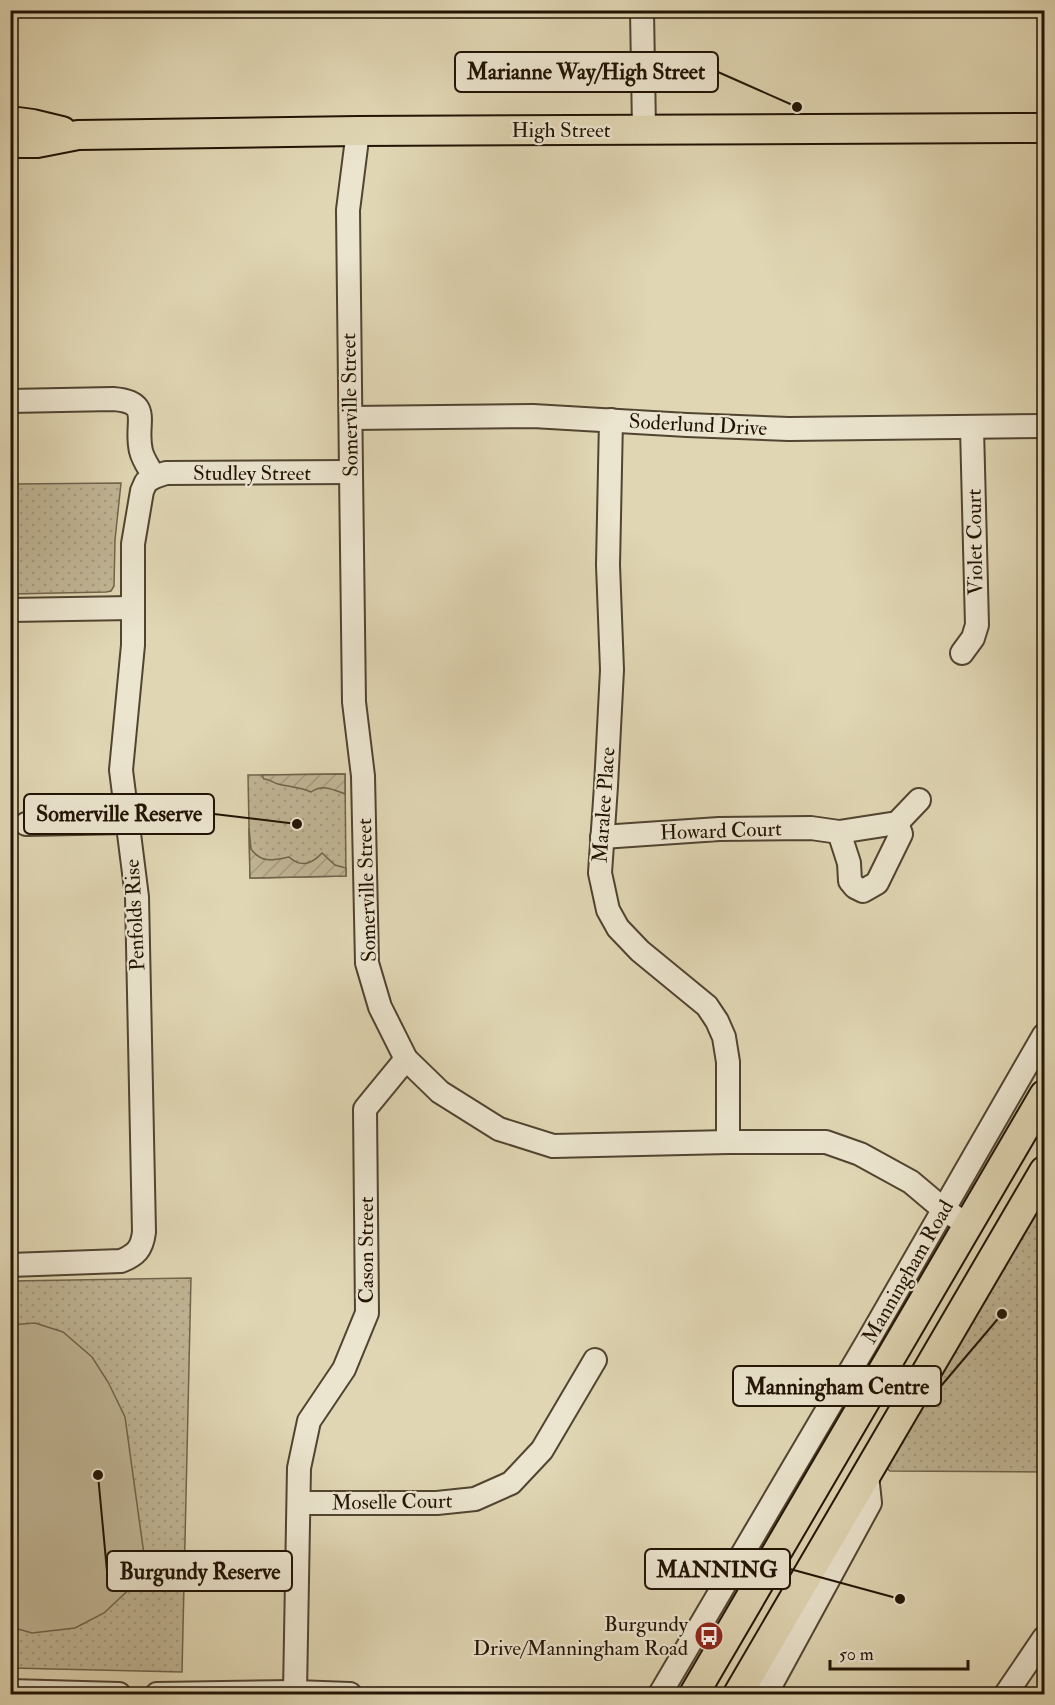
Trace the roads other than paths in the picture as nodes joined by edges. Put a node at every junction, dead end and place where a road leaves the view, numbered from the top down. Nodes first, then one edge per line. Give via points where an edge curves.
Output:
1 (642, 10) edge
2 (10, 121) edge
3 (1044, 128) edge
4 (644, 129) junction
5 (347, 131) junction
6 (78, 135) junction
7 (10, 143) edge
8 (10, 402) edge
9 (351, 418) junction
10 (611, 420) junction
11 (1044, 426) edge
12 (972, 428) junction
13 (351, 472) junction
14 (154, 477) junction
15 (132, 608) junction
16 (10, 610) edge
17 (962, 652) dead end
18 (919, 800) dead end
19 (128, 822) junction
20 (897, 823) junction
21 (26, 824) dead end
22 (839, 832) junction
23 (602, 837) junction
24 (1044, 1035) edge
25 (406, 1059) junction
26 (1044, 1095) edge
27 (728, 1142) junction
28 (1044, 1172) edge
29 (948, 1200) junction
30 (974, 1215) junction
31 (1008, 1235) junction
32 (10, 1265) edge
33 (595, 1360) dead end
34 (867, 1475) junction
35 (299, 1503) junction
36 (1044, 1638) edge
37 (10, 1691) edge
38 (295, 1692) junction
39 (119, 1695) edge
40 (157, 1695) edge
41 (350, 1695) edge
42 (660, 1695) edge
43 (694, 1695) edge
44 (738, 1695) edge
45 (766, 1695) edge
46 (1006, 1695) edge

1 - 4 street
2 - 6 main road, High Street
3 - 4 main road, High Street
4 - 5 main road, High Street
5 - 6 main road, High Street
5 - 9 street, Somerville Street
6 - 7 main road, High Street via 37,143
8 - 14 street via 130,400 140,414 141,451
9 - 10 street, Soderlund Drive via 533,416
9 - 13 street, Somerville Street
10 - 12 street, Soderlund Drive via 789,429
10 - 23 street, Maralee Place via 608,564 612,670
11 - 12 street, Soderlund Drive
12 - 17 street, Violet Court via 977,625
13 - 14 street, Studley Street via 166,473
13 - 25 street, Somerville Street via 354,702 363,776 367,963 380,1007
14 - 15 street, Penfolds Rise via 142,490 133,544
15 - 16 street
15 - 19 street, Penfolds Rise via 121,770
18 - 20 street
19 - 21 street
19 - 32 street, Penfolds Rise via 137,897 144,1232 140,1250 121,1261
20 - 22 street, Howard Court
20 - 22 street via 901,834 877,883 862,891 850,881
22 - 23 street, Howard Court via 811,828 719,829
23 - 27 street, Maralee Place via 600,873 608,910 618,928 707,1006 724,1037 728,1062
24 - 29 street, Manningham Road
25 - 27 street, Somerville Street via 440,1092 499,1129 553,1146
25 - 35 street, Cason Street via 365,1109 367,1313 344,1369 309,1421 299,1468
26 - 30 main road, Manningham Road
27 - 29 street, Somerville Street via 826,1142 860,1154
28 - 31 main road
29 - 30 street, Somerville Street
29 - 42 street, Manningham Road
30 - 31 main road
30 - 43 main road, Manningham Road
31 - 34 main road
33 - 35 street, Moselle Court via 542,1450 512,1483 474,1499 437,1503
34 - 44 main road
34 - 45 street via 870,1503
35 - 38 street, Cason Street
36 - 46 street
37 - 39 street
38 - 40 street
38 - 41 street

